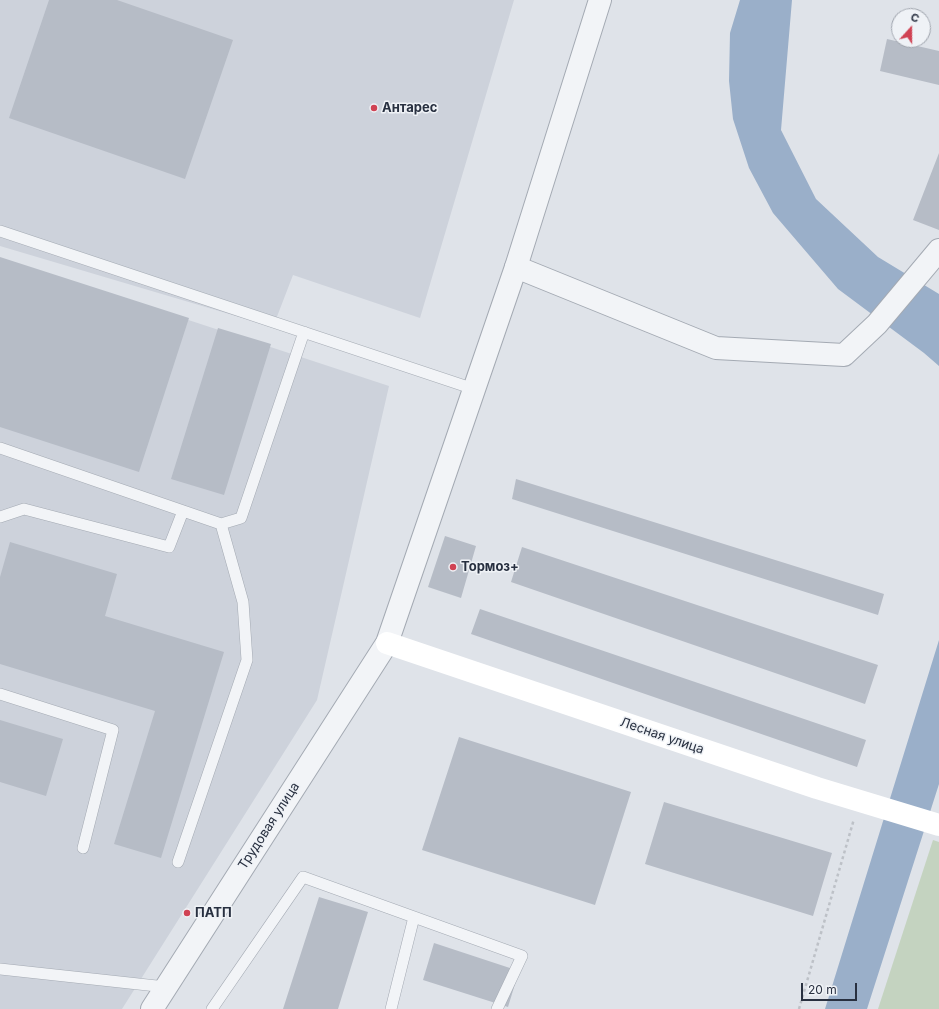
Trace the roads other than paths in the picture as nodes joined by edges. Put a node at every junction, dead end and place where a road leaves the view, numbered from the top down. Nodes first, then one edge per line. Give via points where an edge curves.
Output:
1 (600, 0) edge
2 (0, 231) edge
3 (939, 250) edge
4 (516, 266) junction
5 (304, 332) junction
6 (474, 389) junction
7 (0, 448) edge
8 (183, 511) junction
9 (0, 517) edge
10 (221, 524) junction
11 (387, 643) junction
12 (0, 694) edge
13 (939, 825) edge
14 (83, 848) dead end
15 (178, 862) dead end
16 (414, 917) junction
17 (0, 969) edge
18 (166, 987) junction
19 (153, 1009) edge
20 (212, 1009) edge
21 (392, 1009) edge
22 (497, 1009) edge

1 - 4 street, Трудовая улица
2 - 5 lane
3 - 4 street via 877,324 844,355 716,348
4 - 6 street, Трудовая улица
5 - 6 lane
5 - 10 lane via 241,518
6 - 11 street, Трудовая улица
7 - 8 lane
8 - 9 lane via 168,547 24,509
8 - 10 lane
10 - 15 lane via 243,602 247,660
11 - 13 main road, Лесная улица via 817,788
11 - 18 street, Трудовая улица
12 - 14 lane via 113,730
16 - 20 lane via 303,877
16 - 21 lane
16 - 22 lane via 522,956
17 - 18 lane
18 - 19 street, Трудовая улица

